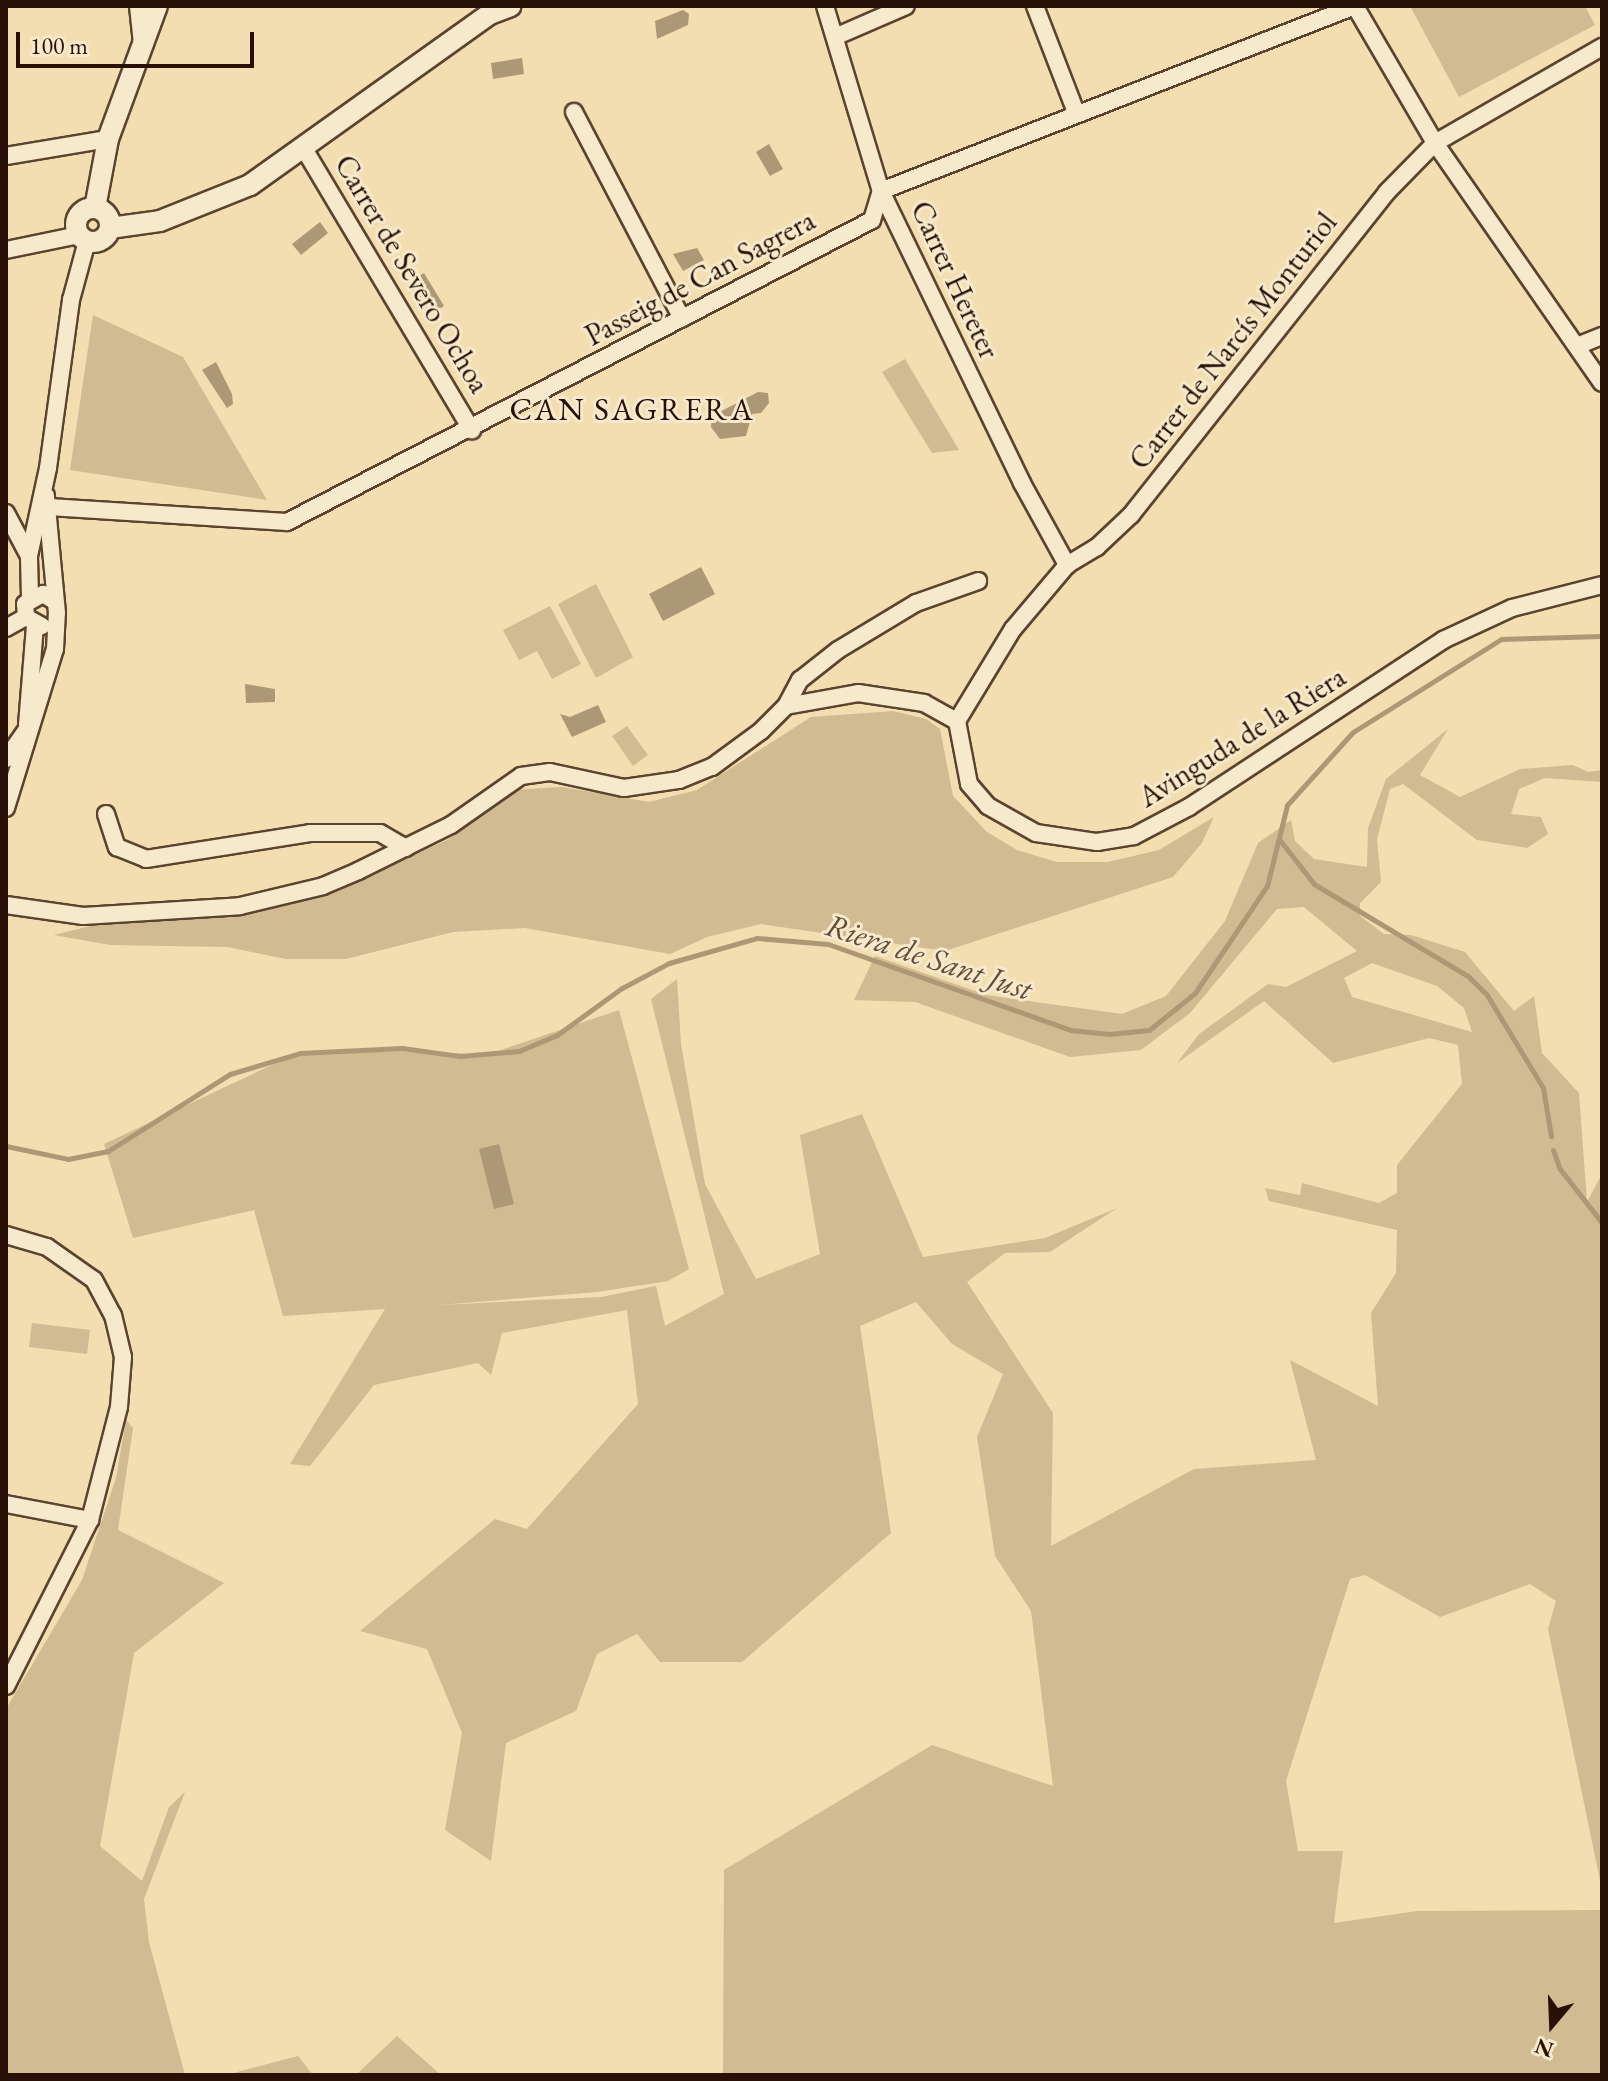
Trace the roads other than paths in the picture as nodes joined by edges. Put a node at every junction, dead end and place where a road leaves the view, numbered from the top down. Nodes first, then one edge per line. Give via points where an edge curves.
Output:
1 (138, 6) edge
2 (157, 6) edge
3 (511, 6) edge
4 (825, 6) edge
5 (906, 6) edge
6 (1035, 6) edge
7 (1355, 6) edge
8 (837, 36) junction
9 (143, 45) junction
10 (1602, 47) edge
11 (574, 112) dead end
12 (1076, 112) junction
13 (108, 139) junction
14 (1435, 143) junction
15 (303, 147) junction
16 (6, 156) edge
17 (881, 191) junction
18 (95, 208) junction
19 (110, 228) junction
20 (83, 238) junction
21 (6, 250) edge
22 (682, 319) junction
23 (1602, 336) edge
24 (1577, 346) junction
25 (1602, 383) edge
26 (472, 430) junction
27 (44, 487) junction
28 (49, 507) junction
29 (6, 513) edge
30 (29, 556) junction
31 (1067, 565) junction
32 (978, 581) dead end
33 (1602, 585) edge
34 (30, 598) junction
35 (56, 607) junction
36 (30, 622) junction
37 (6, 628) edge
38 (786, 706) junction
39 (957, 721) junction
40 (27, 729) junction
41 (25, 755) junction
42 (6, 759) edge
43 (6, 808) edge
44 (106, 814) dead end
45 (406, 848) junction
46 (6, 905) edge
47 (6, 1235) edge
48 (6, 1504) edge
49 (90, 1520) junction
50 (6, 1686) edge

1 - 9 street
2 - 9 street
3 - 15 street via 490,14
4 - 8 street, Carrer Hereter
5 - 8 street
6 - 12 street
7 - 12 street
7 - 14 street
8 - 17 street, Carrer Hereter
9 - 13 street
10 - 14 street, Carrer de Narcís Monturiol
11 - 22 street
12 - 17 street
13 - 16 street
13 - 18 street
14 - 24 street
14 - 31 street, Carrer de Narcís Monturiol via 1387,192 1131,515 1097,547
15 - 19 street via 250,185 160,221
15 - 26 street, Carrer de Severo Ochoa
17 - 22 street, Passeig de Can Sagrera via 872,220
17 - 31 street, Carrer Hereter
18 - 19 street via 109,219
18 - 20 street via 79,217
19 - 20 street via 105,238
20 - 21 street
20 - 27 street
22 - 26 street, Passeig de Can Sagrera
23 - 24 street
24 - 25 street
26 - 28 street, Passeig de Can Sagrera via 287,522
27 - 28 street
27 - 30 street
28 - 35 street
29 - 30 street
30 - 34 street
31 - 39 street, Carrer de Narcís Monturiol via 1013,629
32 - 38 street via 916,603 838,650 800,680
33 - 39 street, Avinguda de la Riera via 1512,608 1443,640 1201,799 1134,836 1097,842 1036,833 988,806 969,784
34 - 35 street via 43,594
34 - 36 street
35 - 36 street via 45,626
35 - 41 street via 48,680
36 - 37 street
36 - 40 street
38 - 39 street via 858,693 924,703
38 - 45 street via 712,767 679,780 624,788 535,773 500,787 451,825
40 - 41 street
40 - 42 street
41 - 43 street
44 - 45 street via 117,847 146,859 310,833 380,833
45 - 46 street via 323,886 240,906 70,916
47 - 49 street via 47,1247 71,1261 94,1280 113,1315 123,1357 120,1402
48 - 49 street
49 - 50 street

